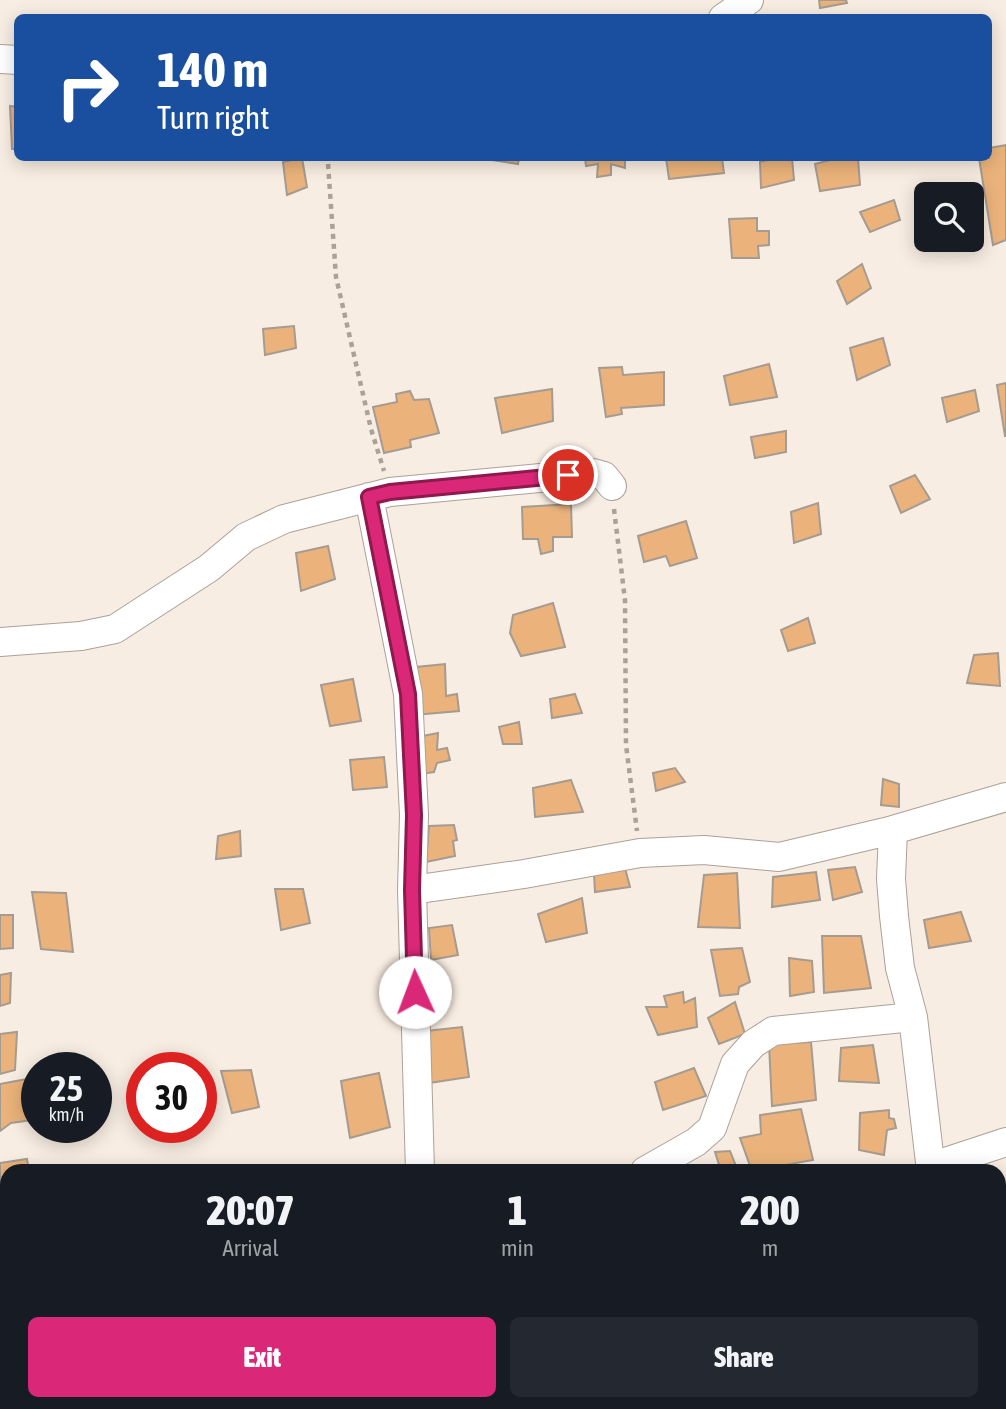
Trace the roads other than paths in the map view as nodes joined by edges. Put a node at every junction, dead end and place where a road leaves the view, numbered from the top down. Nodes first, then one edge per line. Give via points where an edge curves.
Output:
1 (749, 0) edge
2 (729, 14) edge
3 (612, 486) road end
4 (379, 494) junction
5 (0, 642) edge
6 (1006, 797) edge
7 (893, 830) junction
8 (412, 890) junction
9 (913, 1017) junction
10 (1006, 1142) edge
11 (420, 1164) edge
12 (657, 1164) edge
13 (930, 1164) edge
14 (945, 1164) edge

1 - 2 street
3 - 4 street via 604,476 593,473
4 - 5 street via 284,519 246,537 209,568 115,629
4 - 8 street via 408,694 414,815
6 - 7 street
7 - 8 street via 779,857 704,850 640,853
7 - 9 street via 894,916 900,968
8 - 11 street
9 - 12 street via 773,1031 735,1064 712,1128
9 - 13 street
10 - 14 street

